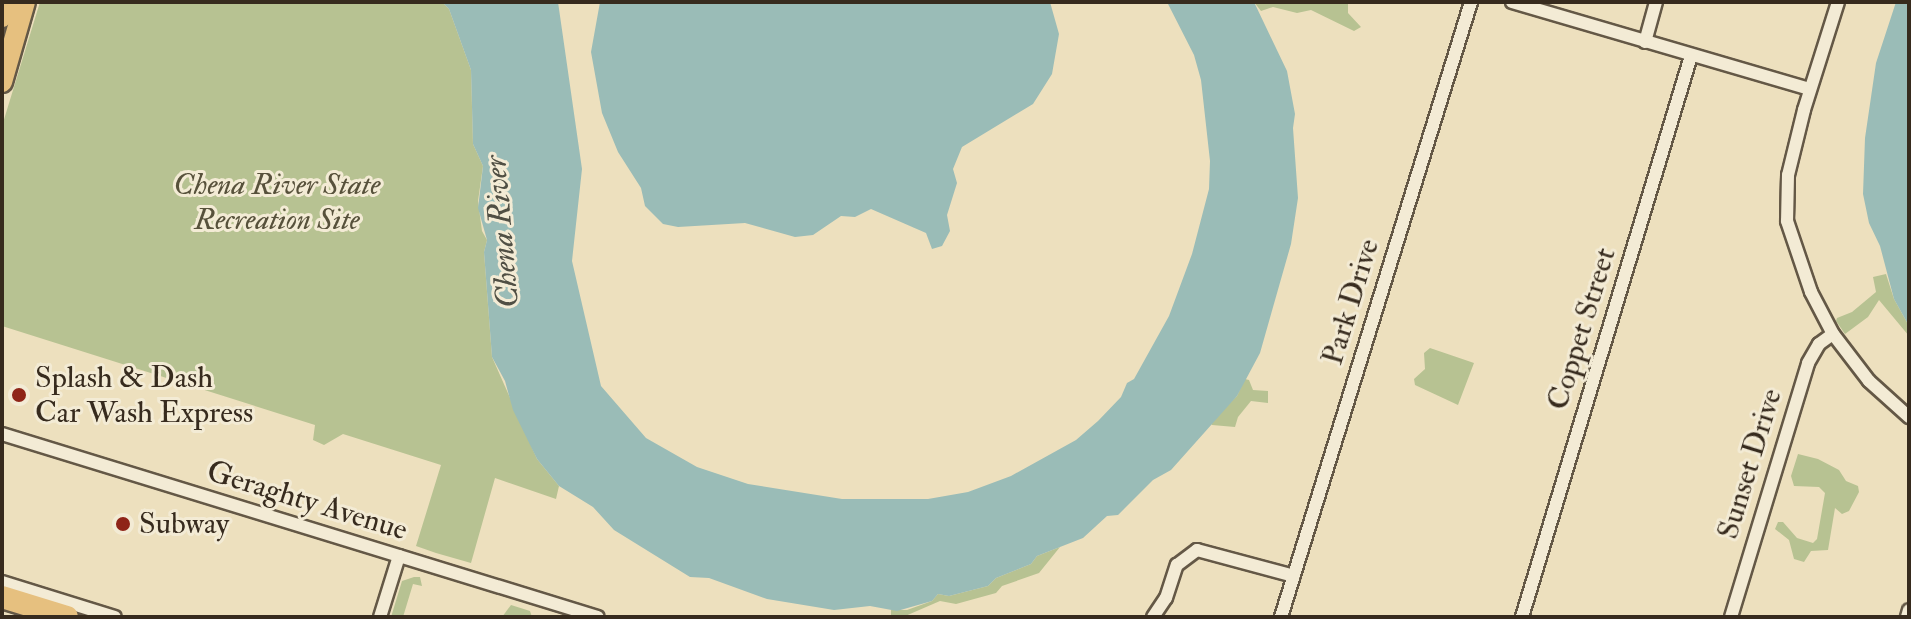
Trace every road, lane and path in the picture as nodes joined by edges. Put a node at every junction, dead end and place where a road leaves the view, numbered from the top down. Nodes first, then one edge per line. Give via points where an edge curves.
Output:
1 (7, 2) edge
2 (25, 2) edge
3 (1471, 2) edge
4 (1512, 2) edge
5 (1656, 2) edge
6 (1838, 2) edge
7 (2, 17) edge
8 (1645, 42) junction
9 (1691, 56) junction
10 (2, 82) edge
11 (1810, 89) junction
12 (1833, 334) junction
13 (1909, 417) edge
14 (2, 434) edge
15 (399, 556) junction
16 (1294, 576) junction
17 (2, 582) edge
18 (2, 597) edge
19 (2, 608) edge
20 (1909, 610) edge
21 (33, 617) edge
22 (67, 617) edge
23 (115, 617) edge
24 (380, 617) edge
25 (598, 617) edge
26 (1153, 617) edge
27 (1281, 617) edge
28 (1522, 617) edge
29 (1731, 617) edge
30 (1907, 617) edge

1 - 7 main road
2 - 10 main road
3 - 16 street, Park Drive
4 - 8 street
5 - 8 street
6 - 11 street
8 - 9 street
9 - 11 street
9 - 28 street, Coppet Street
11 - 12 street via 1788,175 1786,213 1802,270
12 - 13 street via 1869,381
12 - 29 street, Sunset Drive via 1819,344 1808,363
14 - 15 street, Geraghty Avenue
15 - 24 street
15 - 25 street, Geraghty Avenue
16 - 26 street via 1197,550 1177,565
16 - 27 street, Park Drive
17 - 23 street
18 - 22 highway
19 - 21 main road
20 - 30 street

